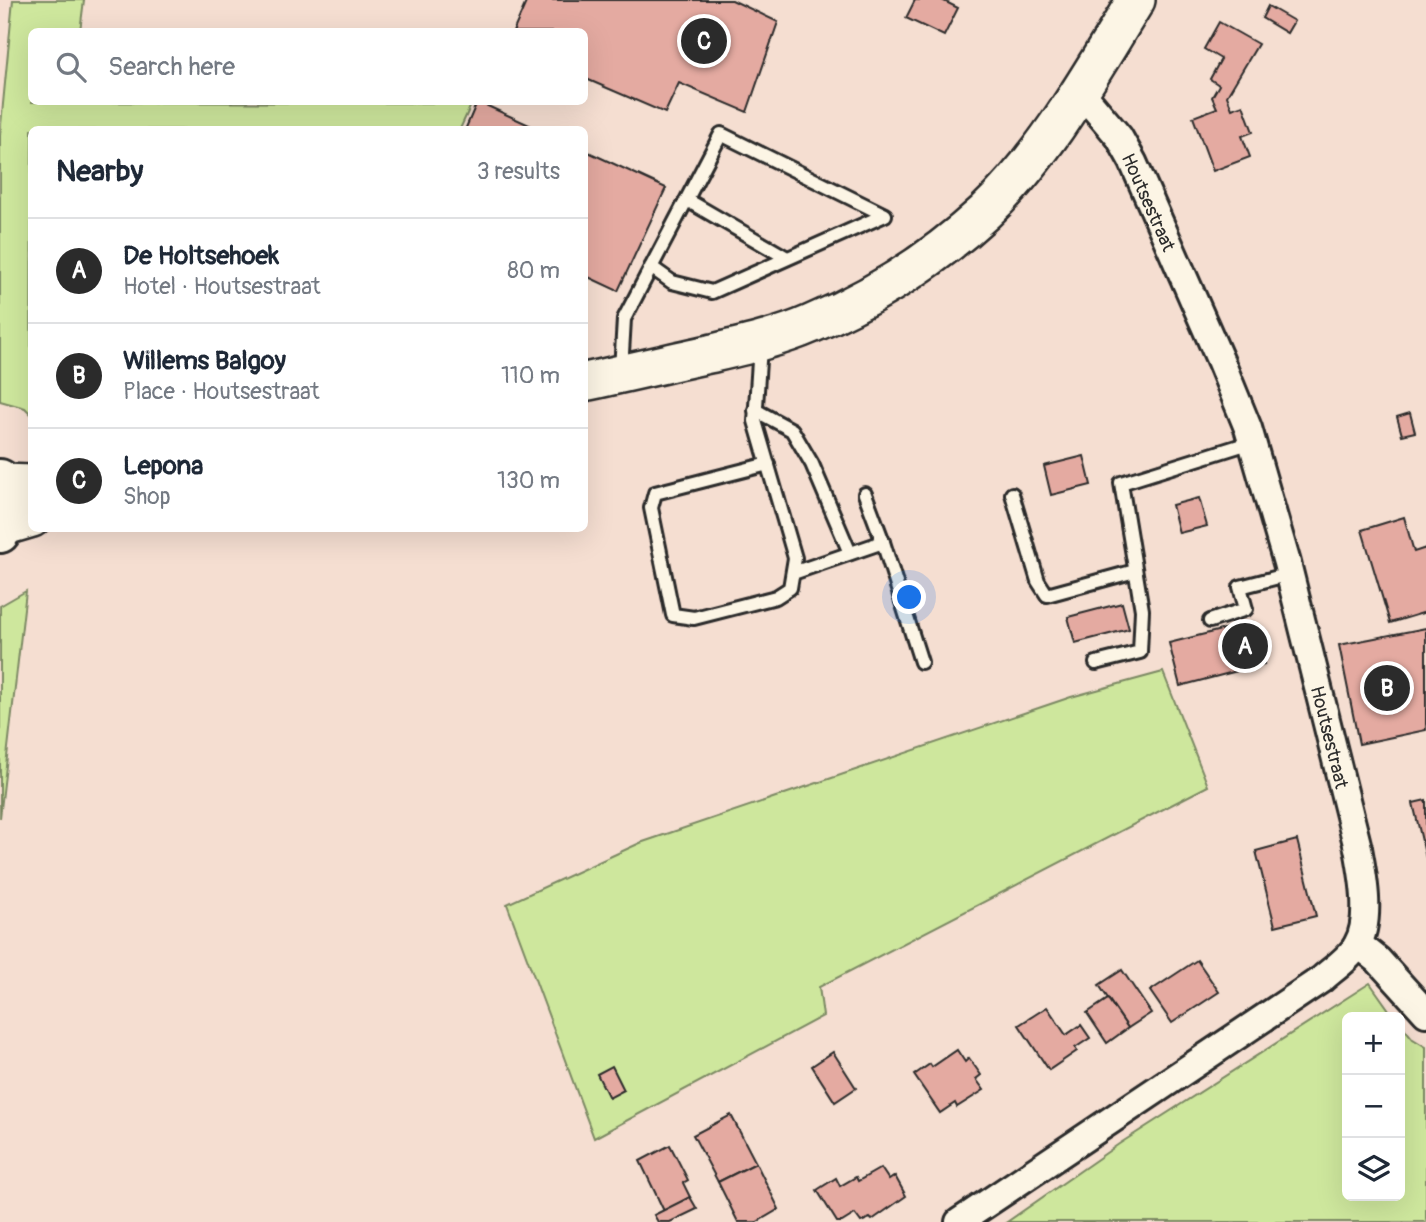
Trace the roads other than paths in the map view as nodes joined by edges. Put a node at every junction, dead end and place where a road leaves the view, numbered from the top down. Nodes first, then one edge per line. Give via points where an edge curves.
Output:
1 (1136, 0) edge
2 (1080, 91) junction
3 (687, 200) junction
4 (788, 258) junction
5 (651, 267) junction
6 (760, 342) junction
7 (621, 374) junction
8 (588, 381) edge
9 (755, 410) junction
10 (1252, 442) junction
11 (768, 464) junction
12 (11, 482) edge
13 (1012, 494) dead end
14 (865, 495) dead end
15 (12, 526) edge
16 (883, 542) junction
17 (850, 553) junction
18 (1135, 571) junction
19 (793, 573) junction
20 (1290, 574) junction
21 (1210, 621) dead end
22 (921, 662) dead end
23 (1096, 663) dead end
24 (1358, 944) junction
25 (1426, 1013) edge
26 (959, 1222) edge

1 - 2 street
2 - 6 street via 986,211 942,249 848,306
2 - 10 street, Houtsestraat via 1119,137 1133,162 1222,362
3 - 4 lane
3 - 4 lane via 721,134 885,215
3 - 5 lane
4 - 5 lane via 712,292 672,282
5 - 7 lane via 624,319
6 - 7 street
6 - 9 lane
7 - 8 street
9 - 11 lane
9 - 17 lane via 792,430 812,464
10 - 18 lane via 1121,483
10 - 20 street, Houtsestraat
11 - 19 lane via 795,558
11 - 19 lane via 655,494 650,508 673,615 694,618 776,597 790,588
12 - 15 main road
13 - 18 lane via 1038,582 1047,595
14 - 16 lane
16 - 17 lane
16 - 22 lane
17 - 19 lane
18 - 23 lane via 1142,610 1140,652
20 - 21 lane via 1240,587 1246,609
20 - 24 street, Houtsestraat via 1358,848 1366,895
24 - 25 street
24 - 26 street via 1304,992

